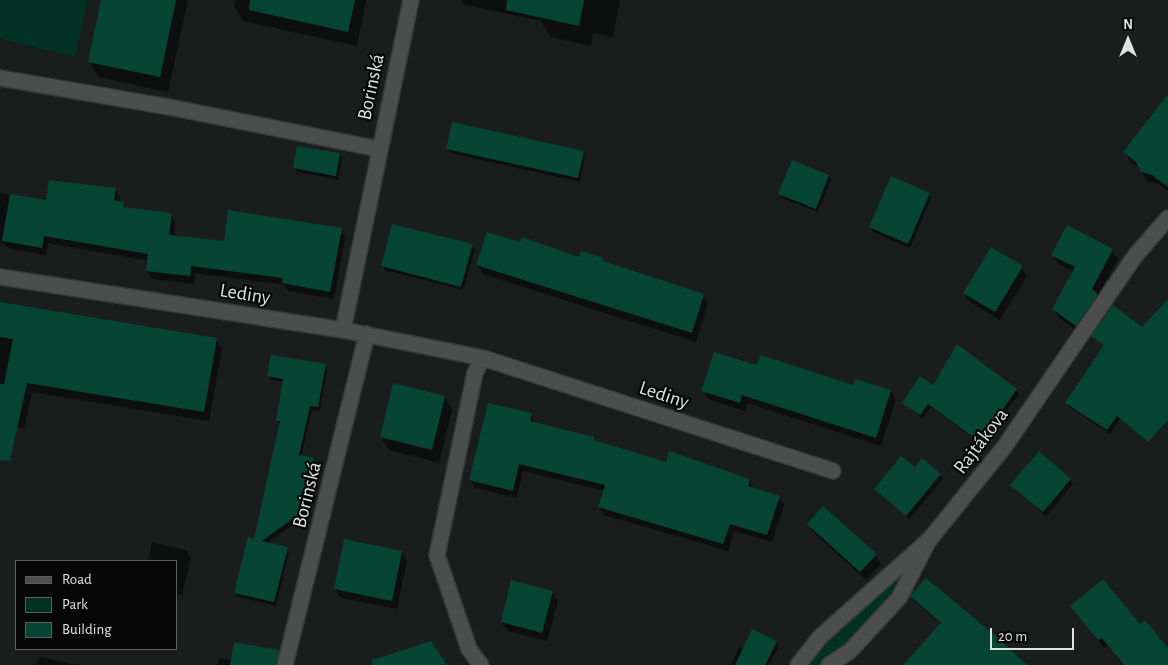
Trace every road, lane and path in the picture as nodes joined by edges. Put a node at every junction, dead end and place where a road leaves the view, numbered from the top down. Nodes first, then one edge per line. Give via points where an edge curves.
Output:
1 (411, 0) edge
2 (0, 78) edge
3 (379, 149) junction
4 (1168, 218) edge
5 (0, 278) edge
6 (343, 330) junction
7 (367, 334) junction
8 (483, 358) junction
9 (834, 471) dead end
10 (930, 539) junction
11 (285, 665) edge
12 (481, 665) edge
13 (798, 665) edge
14 (829, 665) edge

1 - 3 street, Borinská
2 - 3 street via 169,107
3 - 6 street, Borinská
4 - 10 street, Rajtákova via 1135,256 1004,446
5 - 6 street, Lediny
6 - 7 street, Lediny
7 - 8 street, Lediny
7 - 11 street, Borinská
8 - 9 street, Lediny
8 - 12 street via 475,373 437,555 468,649
10 - 13 street, Rajtákova via 820,637
10 - 14 street via 899,598 850,650

